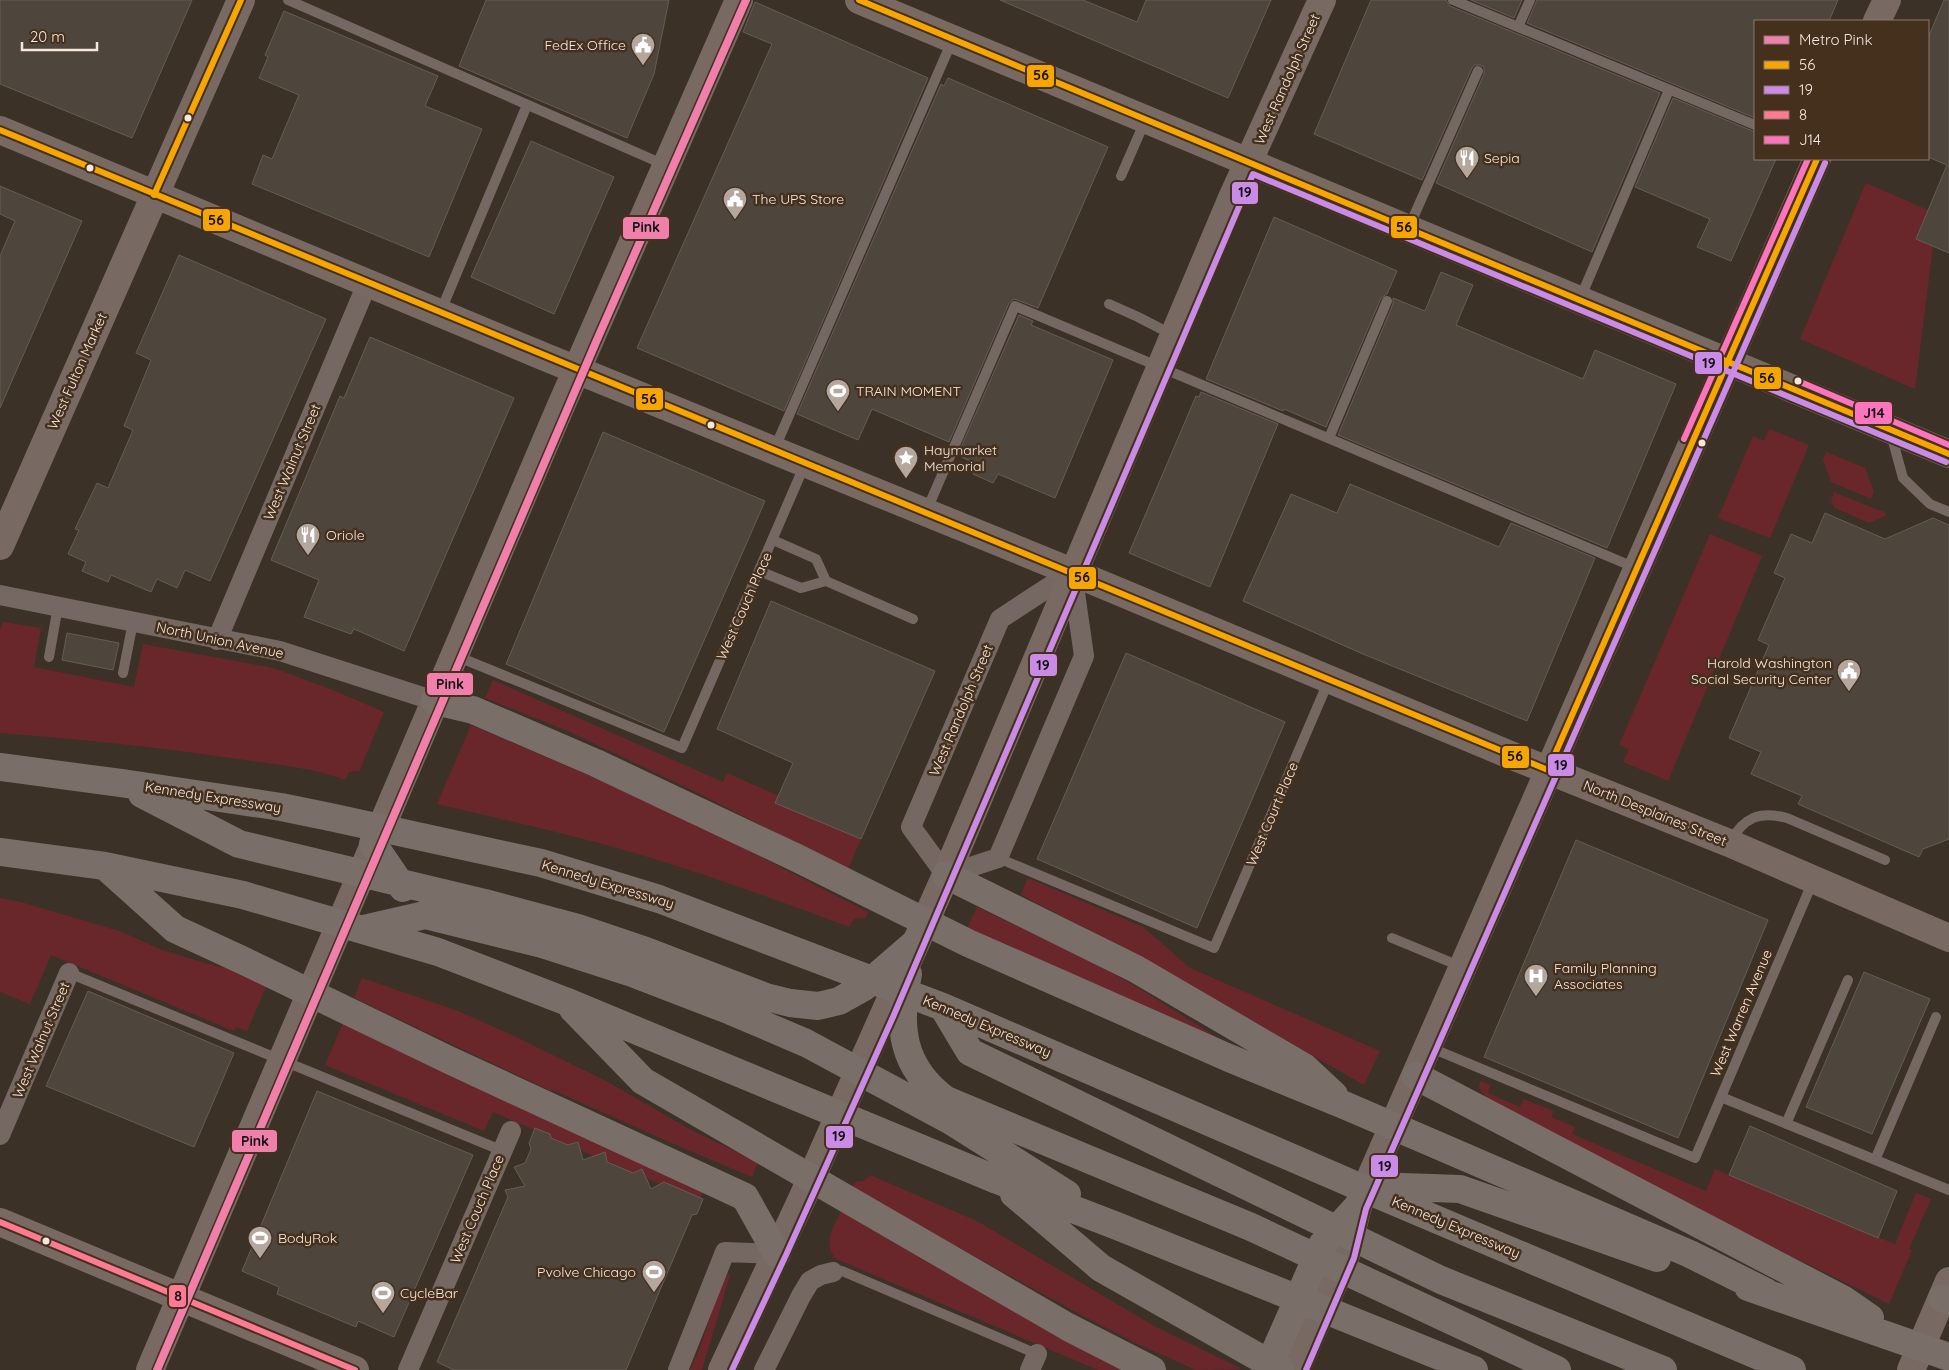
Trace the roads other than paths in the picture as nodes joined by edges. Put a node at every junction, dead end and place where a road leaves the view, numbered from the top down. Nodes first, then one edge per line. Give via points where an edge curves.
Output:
1 (241, 0) edge
2 (288, 0) edge
3 (739, 0) edge
4 (859, 0) edge
5 (1322, 0) edge
6 (1453, 0) edge
7 (1530, 0) edge
8 (1887, 0) edge
9 (1877, 20) edge
10 (1518, 27) junction
11 (953, 40) junction
12 (1478, 71) dead end
13 (1669, 90) junction
14 (527, 105) junction
15 (1145, 120) junction
16 (1754, 125) edge
17 (0, 130) edge
18 (1817, 160) edge
19 (1249, 163) junction
20 (666, 166) junction
21 (1121, 176) dead end
22 (154, 195) junction
23 (1409, 228) junction
24 (367, 284) junction
25 (1579, 300) junction
26 (1387, 301) dead end
27 (1108, 304) dead end
28 (439, 314) junction
29 (1174, 336) junction
30 (1728, 362) junction
31 (1162, 368) junction
32 (577, 370) junction
33 (1890, 428) junction
34 (1329, 438) junction
35 (774, 451) junction
36 (1949, 454) edge
37 (805, 464) junction
38 (926, 512) junction
39 (1949, 512) edge
40 (773, 540) junction
41 (0, 546) edge
42 (1637, 568) junction
43 (759, 571) junction
44 (1072, 572) junction
45 (826, 581) junction
46 (0, 595) edge
47 (58, 606) junction
48 (913, 619) dead end
49 (133, 622) junction
50 (216, 640) junction
51 (455, 655) junction
52 (48, 657) dead end
53 (123, 673) dead end
54 (1329, 679) junction
55 (435, 701) junction
56 (0, 767) edge
57 (1548, 770) junction
58 (121, 783) junction
59 (1730, 843) junction
60 (373, 844) junction
61 (0, 852) edge
62 (998, 858) junction
63 (1886, 860) dead end
64 (105, 866) junction
65 (946, 875) junction
66 (1813, 880) junction
67 (425, 915) junction
68 (334, 936) junction
69 (1392, 938) dead end
70 (1949, 938) edge
71 (915, 943) junction
72 (639, 962) junction
73 (1463, 967) junction
74 (69, 973) joint
75 (1848, 980) dead end
76 (565, 1001) junction
77 (942, 1007) junction
78 (1936, 1017) dead end
79 (1428, 1047) junction
80 (286, 1048) junction
81 (1412, 1083) junction
82 (1721, 1097) junction
83 (1344, 1105) junction
84 (1786, 1124) junction
85 (511, 1131) dead end
86 (0, 1135) edge
87 (502, 1151) junction
88 (1875, 1160) junction
89 (997, 1180) junction
90 (1949, 1190) edge
91 (1357, 1195) junction
92 (0, 1222) edge
93 (1116, 1226) junction
94 (777, 1254) junction
95 (833, 1272) joint
96 (1766, 1292) junction
97 (181, 1297) junction
98 (1943, 1300) edge
99 (1392, 1336) junction
100 (1905, 1341) junction
101 (1949, 1357) edge
102 (1033, 1362) edge
103 (340, 1367) edge
104 (1660, 1369) edge
105 (150, 1370) edge
106 (408, 1370) edge
107 (678, 1370) edge
108 (722, 1370) edge
109 (764, 1370) edge
110 (1152, 1370) edge
111 (1266, 1370) edge
112 (1281, 1370) edge
113 (1296, 1370) edge
114 (1427, 1370) edge
115 (1474, 1370) edge
116 (1557, 1370) edge
117 (1792, 1370) edge
118 (1911, 1370) edge

1 - 22 main road, West Fulton Market
2 - 14 lane
3 - 20 main road
4 - 11 main road
5 - 19 main road, West Randolph Street
6 - 10 lane
7 - 10 lane
8 - 9 main road
10 - 13 lane
11 - 15 main road
11 - 35 lane
12 - 23 lane
13 - 16 lane
13 - 25 lane
14 - 20 lane
14 - 28 lane
15 - 19 main road
15 - 21 lane
17 - 22 main road, North Desplaines Street
18 - 30 main road
19 - 23 main road
19 - 29 main road, West Randolph Street
20 - 32 main road
22 - 24 main road, North Desplaines Street
22 - 41 main road, West Fulton Market
23 - 25 main road
24 - 28 main road, North Desplaines Street
24 - 50 street, West Walnut Street
25 - 30 main road
26 - 34 lane
27 - 29 lane
28 - 32 main road, North Desplaines Street
29 - 31 main road, West Randolph Street
30 - 33 main road
30 - 42 main road
31 - 34 lane
31 - 38 lane via 1015,306
31 - 44 main road, West Randolph Street
32 - 35 main road, North Desplaines Street
32 - 51 main road
33 - 36 main road
33 - 39 lane via 1903,478 1930,504
34 - 42 lane
35 - 37 main road, North Desplaines Street
37 - 38 main road, North Desplaines Street
37 - 40 lane, West Couch Place
38 - 44 main road, North Desplaines Street
40 - 43 lane, West Couch Place
40 - 45 lane via 816,559
42 - 57 main road
43 - 45 lane via 801,588
43 - 51 lane, West Couch Place via 682,748
44 - 54 main road, North Desplaines Street
44 - 62 street via 1084,656
44 - 65 main road, West Randolph Street
44 - 65 street, West Randolph Street via 1000,619 911,827
45 - 48 lane
46 - 47 street, North Union Avenue
47 - 49 street, North Union Avenue
47 - 52 lane
49 - 50 street, North Union Avenue
49 - 53 lane
50 - 55 street, North Union Avenue via 280,651
51 - 55 main road
54 - 57 main road, North Desplaines Street
54 - 62 lane, West Court Place via 1214,948
55 - 60 main road
55 - 83 highway via 473,710 596,763 968,943
56 - 58 highway, Kennedy Expressway
57 - 59 main road, North Desplaines Street
57 - 73 main road
58 - 72 highway via 239,844 485,902 578,928
58 - 77 highway, Kennedy Expressway via 281,807 541,863 659,899
59 - 63 lane via 1745,822 1773,814
59 - 66 main road, North Desplaines Street
60 - 67 highway
60 - 68 main road
61 - 64 highway
62 - 65 street
64 - 76 highway via 243,895 429,949
64 - 94 highway via 175,929 745,1197
65 - 71 main road, West Randolph Street
65 - 83 highway via 1153,979 1304,1067
66 - 70 main road, North Desplaines Street
66 - 82 lane, West Warren Avenue
67 - 68 highway
67 - 72 highway via 542,944
68 - 80 main road
69 - 73 lane
71 - 72 highway via 864,987 840,1001 818,1006 790,1003
71 - 94 main road, West Randolph Street
71 - 116 highway via 902,1018 906,1046 920,1076 946,1100 1260,1231
72 - 93 highway via 730,1011 806,1043 878,1080 952,1121
73 - 79 main road
74 - 80 lane
74 - 86 street, West Walnut Street
75 - 84 lane
76 - 89 highway
76 - 110 highway via 643,1081 1068,1327
77 - 91 highway, Kennedy Expressway
77 - 104 highway via 970,1052 1441,1280
78 - 88 lane
79 - 81 main road
79 - 82 lane, West Warren Avenue via 1696,1158
80 - 87 lane
80 - 97 main road
81 - 91 main road
81 - 100 highway via 1844,1300
82 - 84 lane
83 - 96 highway via 1690,1254
84 - 88 lane
85 - 87 street, West Couch Place
87 - 106 street, West Couch Place
88 - 90 lane
89 - 93 highway
89 - 112 highway via 1102,1268
91 - 96 highway via 1460,1189
91 - 111 highway via 1322,1245
91 - 113 main road via 1346,1255
91 - 117 highway, Kennedy Expressway
92 - 97 main road
93 - 99 highway
94 - 107 street via 725,1252
94 - 108 main road, West Randolph Street
95 - 102 lane via 842,1271
95 - 109 street via 810,1281
96 - 100 highway
97 - 103 main road
97 - 105 main road
98 - 118 main road
99 - 114 highway
99 - 115 highway
100 - 101 highway

